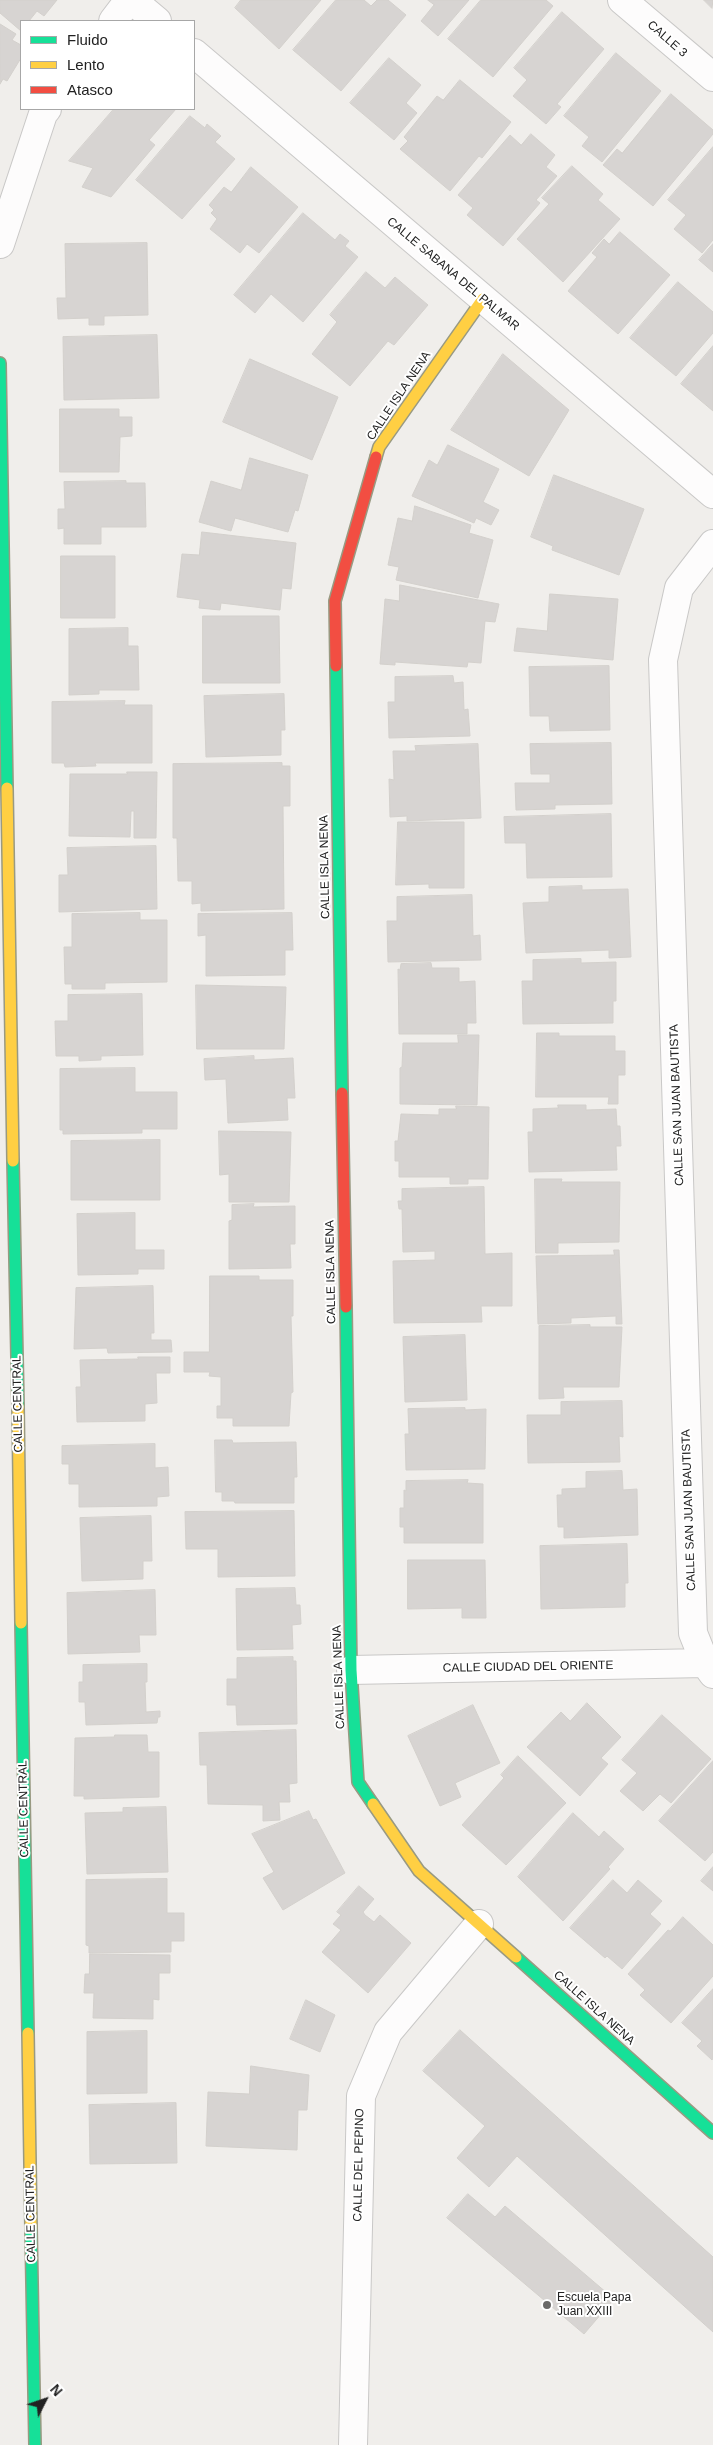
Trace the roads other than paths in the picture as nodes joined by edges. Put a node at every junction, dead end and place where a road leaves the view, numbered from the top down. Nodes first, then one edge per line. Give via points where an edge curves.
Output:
1 (131, 0) edge
2 (622, 0) edge
3 (114, 20) edge
4 (156, 20) edge
5 (195, 54) edge
6 (713, 77) edge
7 (46, 110) edge
8 (0, 244) edge
9 (483, 299) junction
10 (0, 363) edge
11 (713, 494) edge
12 (713, 544) edge
13 (9, 1391) edge
14 (709, 1668) edge
15 (351, 1670) junction
16 (479, 1924) junction
17 (713, 2133) edge
18 (35, 2445) edge
19 (353, 2445) edge

1 - 3 street
1 - 4 street
2 - 6 street, CALLE 3
5 - 9 street, CALLE SABANA DEL PALMAR
7 - 8 street
9 - 11 street, CALLE SABANA DEL PALMAR
9 - 15 street, CALLE ISLA NENA via 379,448 335,601
10 - 13 street, CALLE CENTRAL
12 - 14 street, CALLE SAN JUAN BAUTISTA via 679,588 663,660 693,1633
13 - 18 street, CALLE CENTRAL
14 - 15 street, CALLE CIUDAD DEL ORIENTE
15 - 16 street, CALLE ISLA NENA via 358,1782 419,1870
16 - 17 street, CALLE ISLA NENA
16 - 19 street, CALLE DEL PEPINO via 388,2032 361,2096

